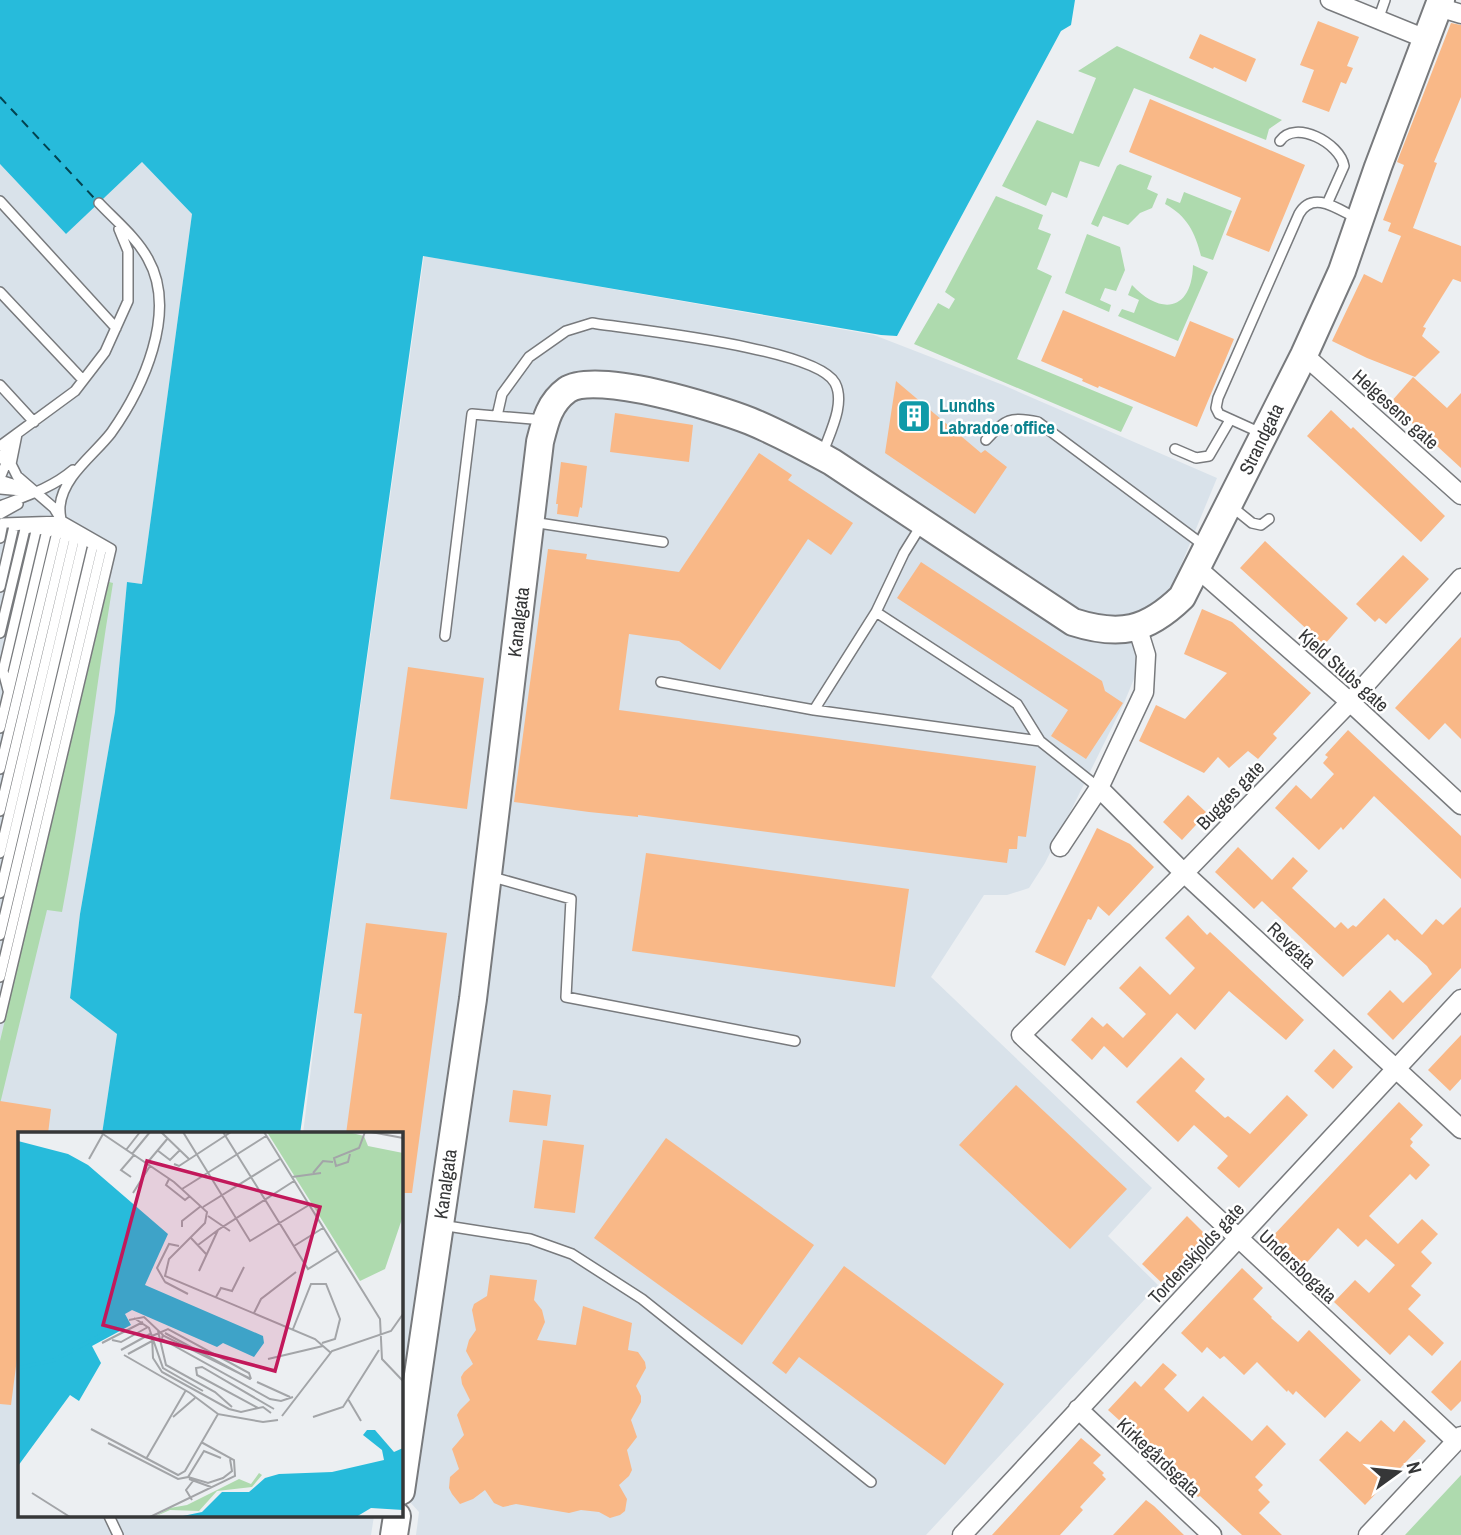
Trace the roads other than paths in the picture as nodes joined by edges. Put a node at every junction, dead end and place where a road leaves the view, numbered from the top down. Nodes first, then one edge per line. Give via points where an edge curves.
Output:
1 (1330, 0) edge
2 (1385, 0) edge
3 (1447, 7) edge
4 (1378, 20) junction
5 (1426, 39) junction
6 (1280, 141) dead end
7 (0, 201) edge
8 (1327, 204) junction
9 (1359, 220) junction
10 (0, 292) edge
11 (116, 328) junction
12 (1304, 355) junction
13 (83, 380) junction
14 (0, 385) edge
15 (497, 416) junction
16 (546, 420) junction
17 (1230, 420) junction
18 (34, 422) junction
19 (17, 434) junction
20 (1263, 434) junction
21 (986, 440) dead end
22 (0, 448) edge
23 (1175, 449) dead end
24 (93, 453) junction
25 (821, 456) junction
26 (0, 478) edge
27 (37, 492) junction
28 (1461, 495) edge
29 (0, 500) edge
30 (1229, 505) junction
31 (0, 506) edge
32 (0, 514) edge
33 (1269, 519) dead end
34 (62, 521) junction
35 (531, 522) junction
36 (923, 523) junction
37 (0, 538) edge
38 (663, 542) dead end
39 (1202, 558) junction
40 (1461, 578) edge
41 (0, 587) edge
42 (876, 612) junction
43 (1137, 626) junction
44 (0, 633) edge
45 (445, 636) dead end
46 (1, 673) edge
47 (661, 682) dead end
48 (8, 693) junction
49 (1350, 702) junction
50 (814, 710) junction
51 (0, 728) edge
52 (1040, 741) junction
53 (0, 769) edge
54 (1099, 788) junction
55 (1461, 805) edge
56 (0, 811) edge
57 (1060, 847) dead end
58 (0, 853) edge
59 (1184, 873) junction
60 (488, 876) junction
61 (0, 893) edge
62 (0, 935) edge
63 (0, 977) edge
64 (1461, 999) edge
65 (0, 1018) edge
66 (1021, 1035) joint
67 (795, 1041) dead end
68 (1394, 1069) junction
69 (1461, 1129) edge
70 (439, 1225) junction
71 (1238, 1239) junction
72 (1078, 1409) junction
73 (1459, 1438) edge
74 (871, 1482) dead end
75 (402, 1484) edge
76 (111, 1518) edge
77 (118, 1535) edge
78 (962, 1535) edge
79 (1212, 1535) edge
80 (1368, 1535) edge

1 - 4 street
2 - 4 lane
3 - 5 main road, Strandgata
4 - 5 street
5 - 9 main road, Strandgata
6 - 8 lane via 1298,131 1338,150 1345,166
7 - 11 lane
8 - 9 lane
8 - 17 lane via 1310,202 1299,214 1218,398 1219,414
9 - 12 main road, Strandgata
10 - 13 lane
11 - 13 lane via 105,352
11 - 24 lane via 128,301 128,251 119,226 99,203 148,258 156,277 159,327 127,407
12 - 20 main road, Strandgata
12 - 28 street, Helgesens gate
13 - 18 lane
14 - 18 lane
15 - 16 lane
15 - 25 lane via 502,394 529,357 566,331 592,323 775,353 818,368 834,382 839,405
15 - 45 lane via 472,414
16 - 25 main road, Kanalgata via 569,389 586,384 622,387 693,402 748,421
16 - 35 main road, Kanalgata
17 - 20 lane
17 - 23 lane via 1209,456 1196,458
18 - 19 lane
19 - 22 lane
19 - 22 lane
19 - 26 lane
19 - 27 lane via 11,464 17,476
20 - 30 main road, Strandgata
21 - 39 lane via 1000,425 1017,417 1038,422
24 - 27 lane via 62,480
24 - 34 lane via 66,486 59,507
25 - 36 main road, Kanalgata
26 - 27 lane
26 - 27 lane
27 - 29 lane
27 - 31 lane
27 - 32 lane
27 - 34 lane
30 - 33 lane via 1252,523 1261,525
30 - 39 main road, Strandgata
34 - 37 lane via 4,523
34 - 41 lane via 14,526
34 - 44 lane via 25,529
34 - 46 lane via 36,531
34 - 48 lane via 46,534
34 - 53 lane
34 - 56 lane via 65,538
34 - 58 lane via 74,540
34 - 61 lane via 83,542
34 - 62 lane via 93,545
34 - 63 lane via 102,547
34 - 65 lane via 111,549
35 - 38 lane
35 - 60 main road, Kanalgata
36 - 42 lane
36 - 43 main road, Kanalgata via 1073,622 1098,630
39 - 43 main road, Strandgata via 1182,597 1157,618
39 - 49 street, Kjeld Stubs gate
40 - 49 street, Bugges gate
42 - 50 lane
42 - 52 lane via 1017,704
43 - 54 street via 1146,656 1144,691
46 - 48 lane
47 - 50 lane
48 - 51 lane
49 - 55 street, Kjeld Stubs gate
49 - 59 street, Bugges gate
50 - 52 lane
52 - 54 lane
54 - 57 street
54 - 59 street, Revgata
59 - 66 street, Bugges gate
59 - 68 street, Revgata
60 - 67 lane via 572,899 566,997
60 - 70 main road, Kanalgata
64 - 68 street, Tordenskjolds gate
66 - 71 street, Undersbogata
68 - 69 street, Revgata
68 - 71 street, Tordenskjolds gate
70 - 74 lane via 530,1239 572,1254 642,1299
70 - 75 main road, Kanalgata
71 - 72 street, Tordenskjolds gate
71 - 73 street, Undersbogata
72 - 78 street, Tordenskjolds gate
72 - 79 street, Kirkegårdsgata
73 - 80 street
76 - 77 lane

